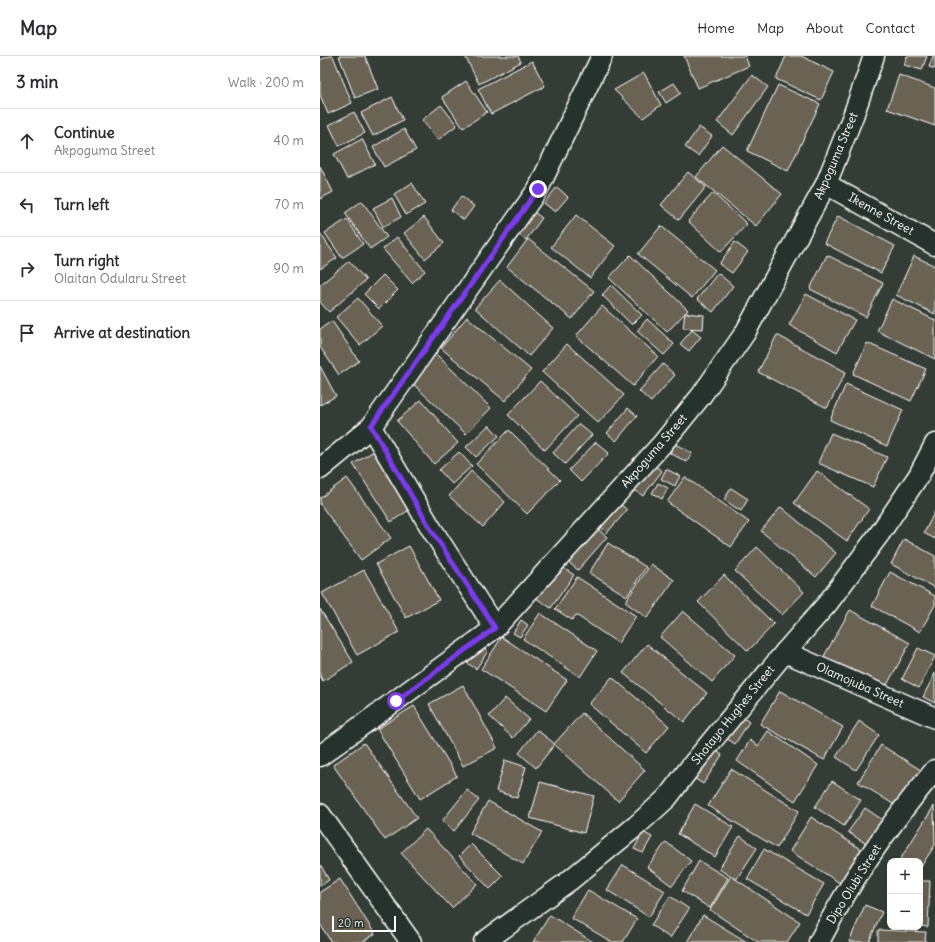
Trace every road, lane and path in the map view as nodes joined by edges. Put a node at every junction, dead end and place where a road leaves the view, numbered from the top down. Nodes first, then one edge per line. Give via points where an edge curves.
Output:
1 (602, 56) edge
2 (874, 56) edge
3 (826, 184) junction
4 (935, 245) edge
5 (371, 426) junction
6 (935, 444) edge
7 (320, 469) edge
8 (495, 628) junction
9 (785, 652) junction
10 (935, 718) edge
11 (320, 756) edge
12 (935, 770) edge
13 (320, 814) edge
14 (411, 942) edge
15 (484, 942) edge
16 (819, 942) edge

1 - 5 street via 538,189
2 - 3 street, Akpoguma Street
3 - 4 street, Ikenne Street
3 - 8 street, Akpoguma Street via 745,333 701,396 662,444
5 - 7 street
5 - 8 street via 430,528
6 - 9 street, Shotayo Hughes Street via 919,475 880,533 827,604
8 - 11 street, Akpoguma Street
9 - 10 street, Olamojuba Street
9 - 15 street, Shotayo Hughes Street via 667,798 569,881
12 - 16 street, Dipo Olubi Street via 866,861
13 - 14 street

